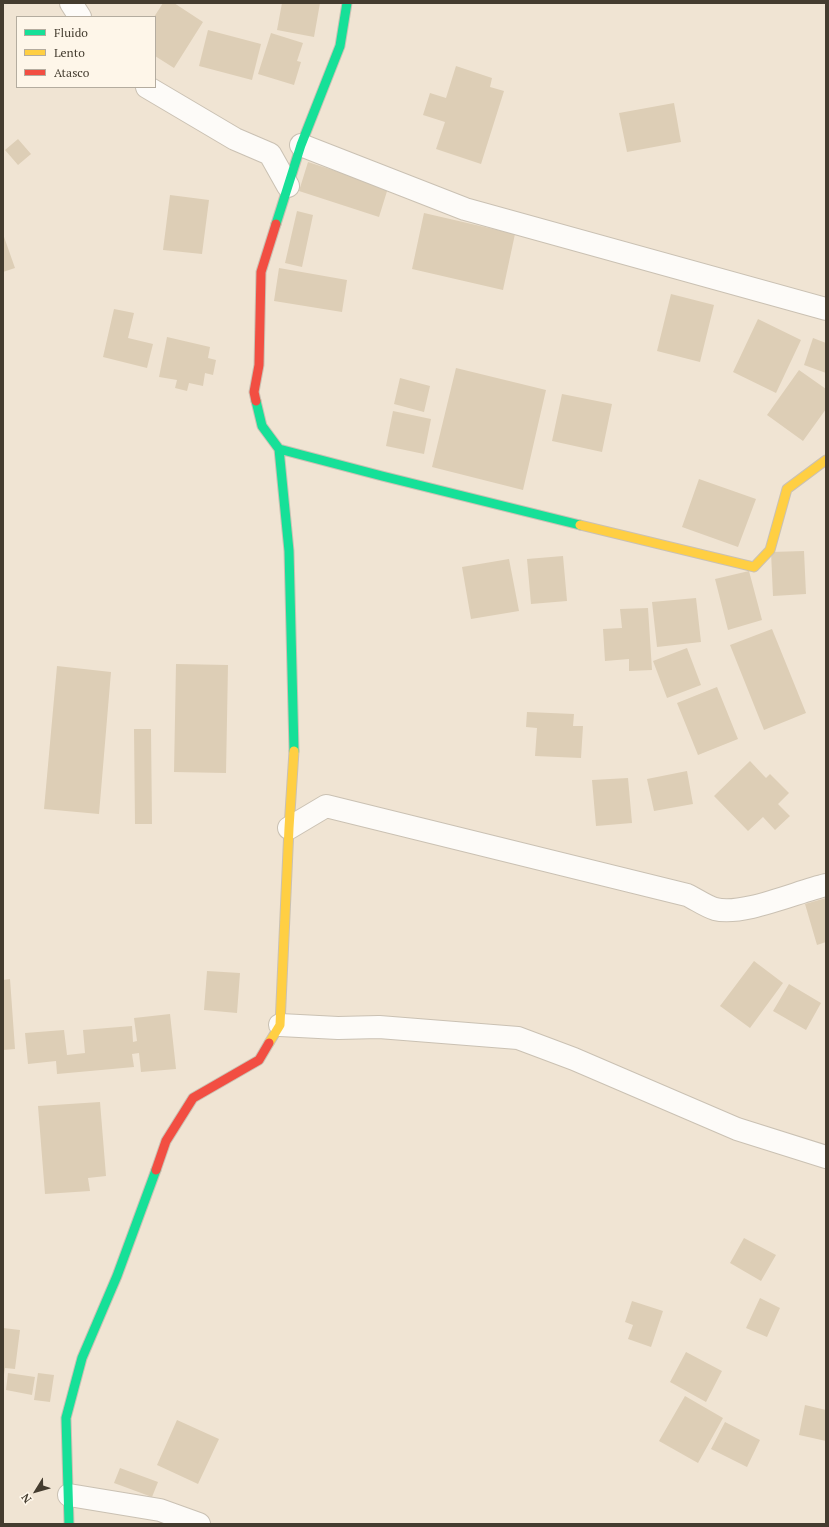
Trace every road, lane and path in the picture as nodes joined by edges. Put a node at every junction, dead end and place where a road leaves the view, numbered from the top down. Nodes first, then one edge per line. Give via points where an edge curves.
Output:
1 (71, 3) edge
2 (347, 3) edge
3 (79, 16) edge
4 (149, 88) edge
5 (301, 145) junction
6 (288, 186) junction
7 (826, 309) edge
8 (279, 449) junction
9 (826, 460) edge
10 (289, 828) junction
11 (826, 886) edge
12 (280, 1025) junction
13 (826, 1157) edge
14 (69, 1495) junction
15 (69, 1524) edge
16 (199, 1524) edge

1 - 3 street
2 - 5 street via 340,46
4 - 6 street via 235,139 270,154
5 - 6 street
5 - 7 street via 465,209
6 - 8 street via 261,272 259,365 254,392 262,426
8 - 9 street via 754,567 770,550 787,490
8 - 10 street via 289,551 295,744
10 - 11 street via 326,806 687,895 714,908 728,910 757,905
10 - 12 street
12 - 13 street via 379,1027 518,1038 737,1128
12 - 14 street via 259,1060 193,1098 166,1141 117,1276 82,1358 66,1418
14 - 15 street
14 - 16 street via 160,1510

